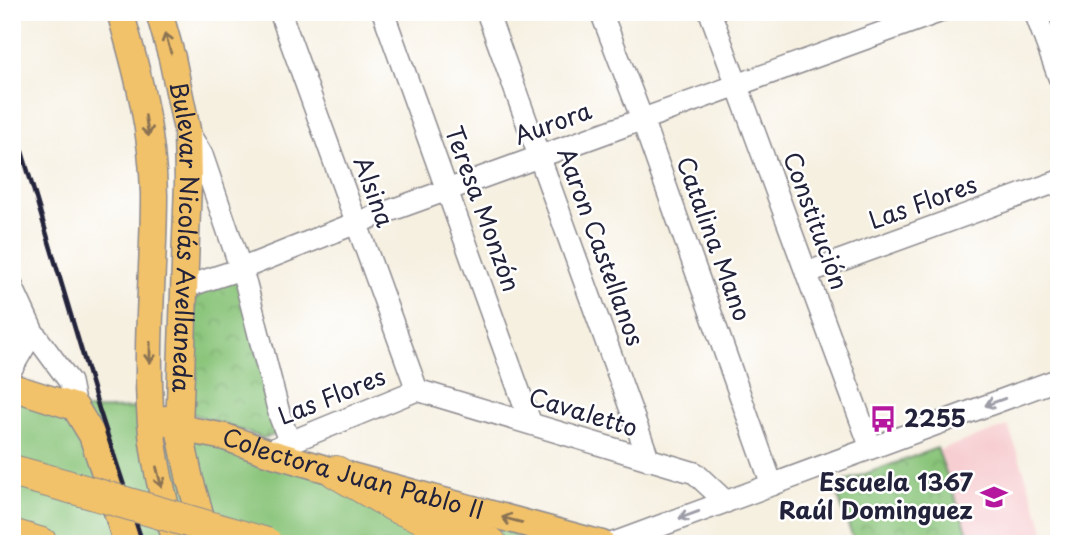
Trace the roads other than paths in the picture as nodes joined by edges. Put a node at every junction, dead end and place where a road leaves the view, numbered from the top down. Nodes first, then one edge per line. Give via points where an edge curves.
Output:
1 (120, 12) edge
2 (159, 12) edge
3 (279, 12) edge
4 (383, 12) edge
5 (487, 12) edge
6 (601, 12) edge
7 (710, 12) edge
8 (939, 12) edge
9 (1035, 12) edge
10 (1059, 77) edge
11 (737, 86) junction
12 (642, 119) junction
13 (187, 130) junction
14 (539, 156) junction
15 (1059, 181) edge
16 (447, 190) junction
17 (356, 223) junction
18 (241, 269) junction
19 (806, 273) junction
20 (12, 286) edge
21 (185, 287) junction
22 (33, 332) junction
23 (12, 368) edge
24 (1059, 379) edge
25 (12, 387) edge
26 (417, 390) junction
27 (75, 407) junction
28 (150, 409) junction
29 (531, 424) junction
30 (179, 428) junction
31 (278, 447) junction
32 (871, 448) junction
33 (649, 460) junction
34 (12, 471) edge
35 (336, 472) junction
36 (772, 485) junction
37 (726, 502) junction
38 (12, 535) edge
39 (42, 544) edge
40 (127, 544) edge
41 (177, 544) edge
42 (209, 544) edge
43 (267, 544) edge
44 (491, 544) edge
45 (602, 544) edge
46 (611, 544) edge

1 -> 28 main road, Bulevar Nicolás Avellaneda via 149,132 153,181
13 -> 2 main road, Bulevar Nicolás Avellaneda
3 - 17 street, Alsina
4 - 16 street, Teresa Monzón
5 - 14 street, Aaron Castellanos
6 - 12 street, Catalina Mano
7 - 11 street, Constitución
8 - 11 street, Aurora
9 - 10 street
11 - 12 street, Aurora
11 - 19 street, Constitución
12 - 14 street, Aurora
12 - 36 street, Catalina Mano
13 - 18 street via 202,155
13 - 21 main road, Bulevar Nicolás Avellaneda
14 - 16 street, Aurora
14 - 33 street, Aaron Castellanos
15 - 19 street, Las Flores
16 - 17 street, Aurora
16 - 29 street, Teresa Monzón
17 - 18 street, Aurora
17 - 26 street, Alsina
18 - 21 street, Aurora
18 - 31 street via 281,417
19 - 32 street, Constitución
20 - 22 street
21 - 30 main road, Bulevar Nicolás Avellaneda
22 - 23 street
22 - 27 street via 70,382
24 -> 32 street
25 - 27 main road
26 - 29 street, Cavaletto
26 - 31 street, Las Flores
27 - 40 main road via 92,435
28 - 30 main road, Colectora Juan Pablo II
28 -> 41 main road, Bulevar Nicolás Avellaneda via 156,461
29 - 33 street, Cavaletto
30 - 31 main road, Colectora Juan Pablo II
30 - 42 main road, Bulevar Nicolás Avellaneda
31 - 35 main road, Colectora Juan Pablo II
32 - 36 street
33 - 37 street, Cavaletto via 695,473
34 - 43 highway, bridge
35 - 44 highway via 397,507
45 -> 35 main road, Colectora Juan Pablo II
36 - 37 street
37 -> 46 street
38 - 39 highway

